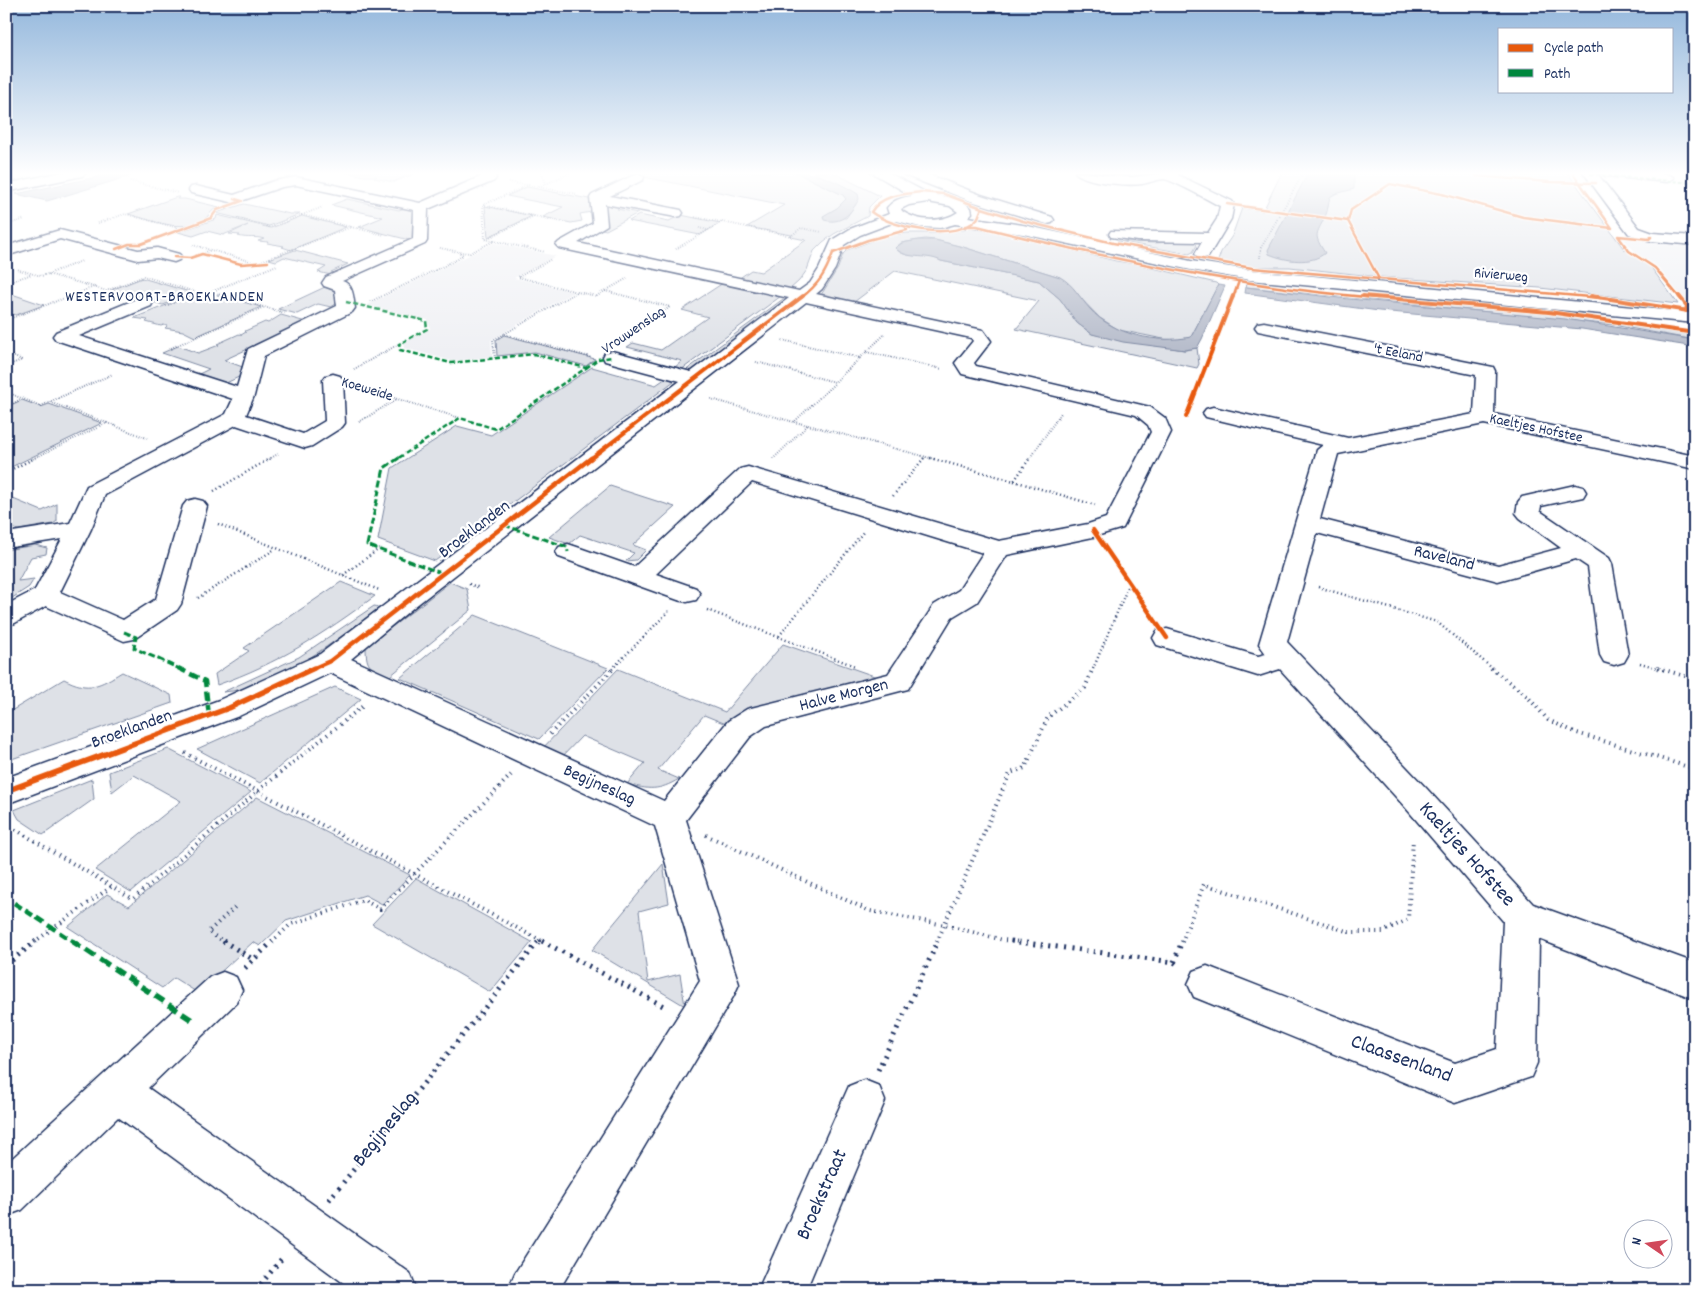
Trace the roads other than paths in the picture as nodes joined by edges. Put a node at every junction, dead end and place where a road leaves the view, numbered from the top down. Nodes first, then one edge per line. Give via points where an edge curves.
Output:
1 (420, 232) edge
2 (587, 232) edge
3 (858, 232) edge
4 (880, 232) edge
5 (1035, 232) edge
6 (1104, 232) edge
7 (1215, 232) edge
8 (1638, 232) edge
9 (1212, 238) junction
10 (1695, 241) edge
11 (564, 245) junction
12 (6, 251) edge
13 (549, 253) road end
14 (833, 253) junction
15 (174, 257) road end
16 (1197, 266) junction
17 (801, 297) junction
18 (145, 302) dead end
19 (1584, 307) junction
20 (1695, 318) edge
21 (1695, 326) edge
22 (1264, 327) dead end
23 (608, 352) road end
24 (334, 380) road end
25 (703, 389) junction
26 (244, 396) junction
27 (1213, 413) dead end
28 (235, 418) junction
29 (1484, 418) junction
30 (1348, 444) junction
31 (1695, 463) edge
32 (1576, 492) dead end
33 (193, 510) road end
34 (1307, 523) junction
35 (79, 529) junction
36 (6, 538) edge
37 (998, 549) junction
38 (1580, 550) junction
39 (568, 552) dead end
40 (638, 577) junction
41 (687, 594) dead end
42 (45, 595) junction
43 (6, 617) edge
44 (1167, 638) dead end
45 (1614, 655) road end
46 (1285, 658) junction
47 (330, 661) junction
48 (6, 791) edge
49 (669, 818) junction
50 (1521, 916) junction
51 (1695, 981) edge
52 (1207, 984) road end
53 (223, 990) dead end
54 (117, 1092) junction
55 (864, 1101) road end
56 (6, 1194) edge
57 (393, 1290) edge
58 (532, 1290) edge
59 (782, 1290) edge

1 - 26 street via 420,241 332,280 330,283 343,287 354,307 255,353
2 - 11 street
3 - 14 street, Broeklanden via 837,244
4 - 14 street via 844,245
5 - 16 street, Rivierweg
6 - 9 street via 1137,238
7 - 9 street
8 - 10 street
9 - 16 street
11 - 13 street
11 - 17 street
12 - 15 street via 60,234 138,256 157,253
14 - 17 street, Broeklanden via 816,286
16 - 19 street, Rivierweg via 1288,280
17 - 25 street, Broeklanden
17 - 37 street via 978,334 982,341 964,363 969,370 1143,411 1158,422 1161,432 1114,523
18 - 26 street via 62,336
19 - 20 street, Rivierweg
19 - 21 street, Rivierweg
22 - 29 street, 't Eeland via 1486,371
23 - 25 street, Vrouwenslag
24 - 28 street, Koeweide via 335,423 305,442
25 - 47 street, Broeklanden via 405,601
26 - 28 street
27 - 30 street, Kaeltjes Hofstee
28 - 35 street via 94,491
29 - 30 street, Kaeltjes Hofstee
29 - 31 street, Kaeltjes Hofstee
30 - 34 street, Kaeltjes Hofstee via 1328,450
32 - 38 street via 1530,502 1528,513
33 - 42 street via 168,604 124,632
34 - 38 street, Raveland via 1498,573
34 - 46 street, Kaeltjes Hofstee via 1273,644
35 - 36 street via 12,540
35 - 42 street
37 - 40 street via 879,513 755,467
37 - 49 street, Halve Morgen via 968,596 943,611 898,682 757,717 739,729
38 - 45 street via 1600,564
39 - 40 street
40 - 41 street
42 - 43 street
44 - 46 street via 1258,666
46 - 50 street, Kaeltjes Hofstee
47 - 48 street, Broeklanden via 229,708
47 - 49 street, Begijneslag
49 - 58 street via 720,984
50 - 51 street, Kaeltjes Hofstee
50 - 52 street, Claassenland via 1517,1063 1455,1083
53 - 54 street
54 - 56 street
54 - 57 street
55 - 59 street, Broekstraat

